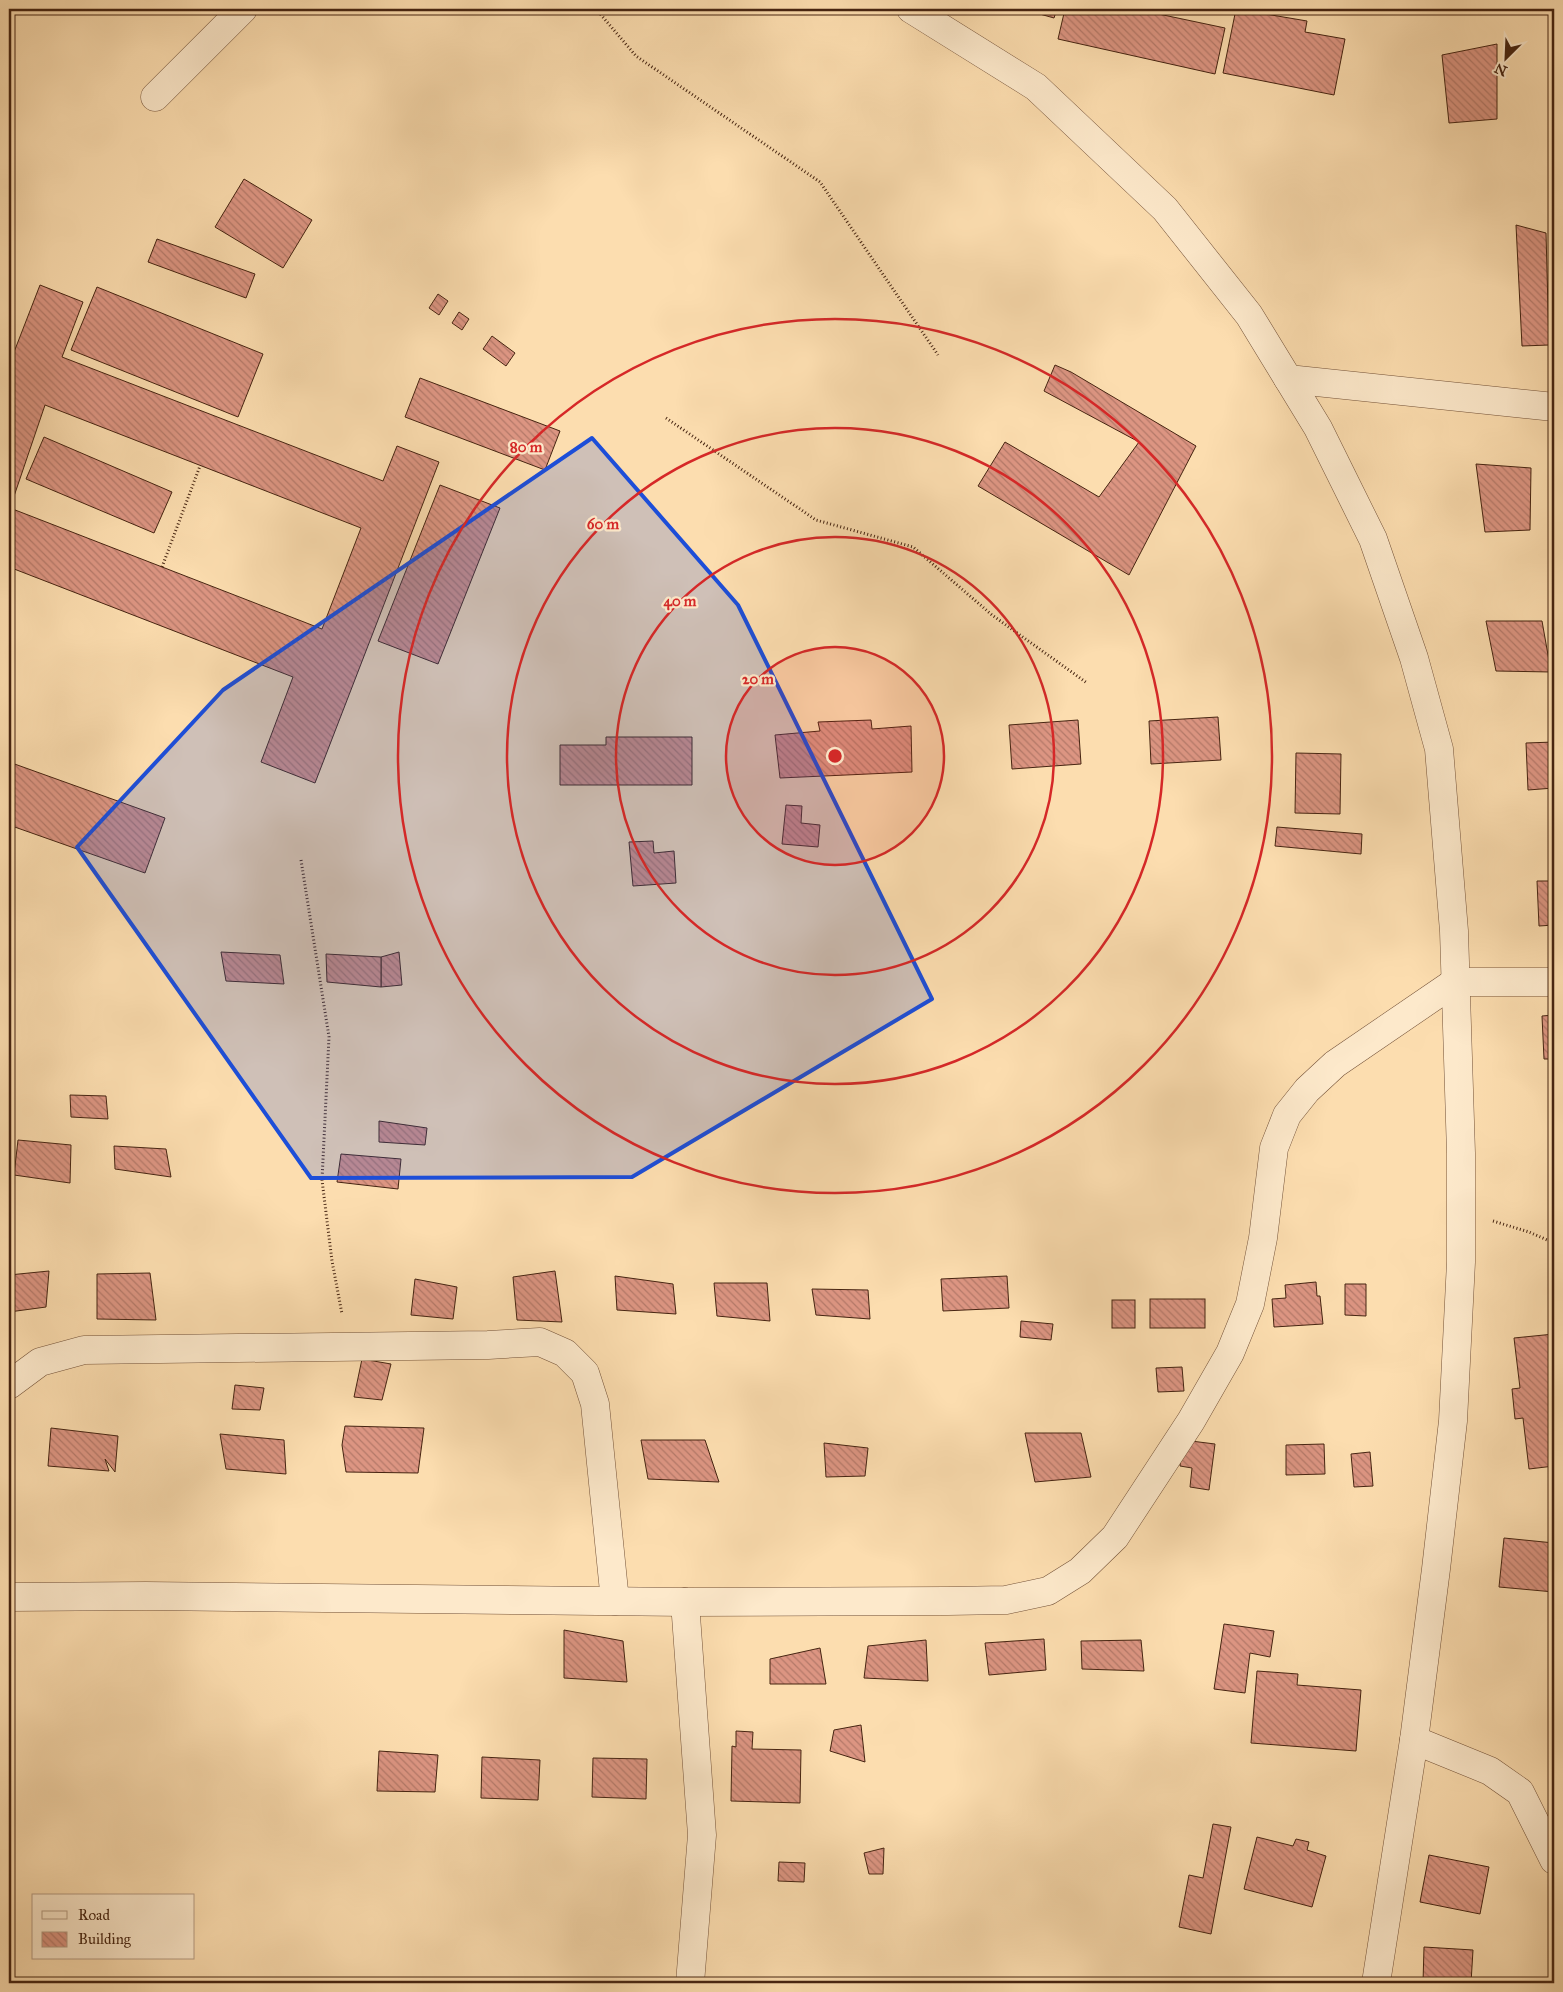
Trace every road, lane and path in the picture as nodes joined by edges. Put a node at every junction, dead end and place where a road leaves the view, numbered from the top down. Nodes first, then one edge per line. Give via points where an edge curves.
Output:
1 (243, 9) edge
2 (596, 9) edge
3 (911, 9) edge
4 (155, 98) dead end
5 (938, 354) dead end
6 (1288, 379) junction
7 (1554, 407) edge
8 (666, 418) dead end
9 (200, 466) dead end
10 (162, 567) dead end
11 (1087, 683) dead end
12 (301, 860) dead end
13 (1455, 982) junction
14 (1554, 982) edge
15 (1462, 1212) junction
16 (1554, 1244) edge
17 (346, 1347) junction
18 (9, 1384) edge
19 (9, 1597) edge
20 (615, 1601) junction
21 (685, 1602) junction
22 (1414, 1740) junction
23 (1554, 1860) edge
24 (690, 1983) edge
25 (1376, 1983) edge

1 - 4 street
2 - 5 path via 636,56 820,182
3 - 6 street via 1036,87 1165,209 1250,315
6 - 7 street
6 - 13 street via 1318,428 1374,539 1414,658 1439,749
8 - 11 path via 816,520 913,548 992,615
9 - 10 path
12 - 17 path via 329,1037 322,1180
13 - 14 street
13 - 15 street
13 - 21 street via 1335,1064 1307,1090 1287,1115 1274,1148 1263,1238 1250,1304 1230,1353 1191,1421 1120,1529 1080,1571 1048,1591 1006,1600
15 - 16 path via 1528,1232
15 - 22 street via 1453,1422
17 - 18 street via 84,1350 40,1362
17 - 20 street via 488,1346 540,1342 565,1353 585,1373 595,1404
19 - 20 street
20 - 21 street
21 - 24 street via 702,1835
22 - 23 street via 1490,1771 1520,1792
22 - 25 street

